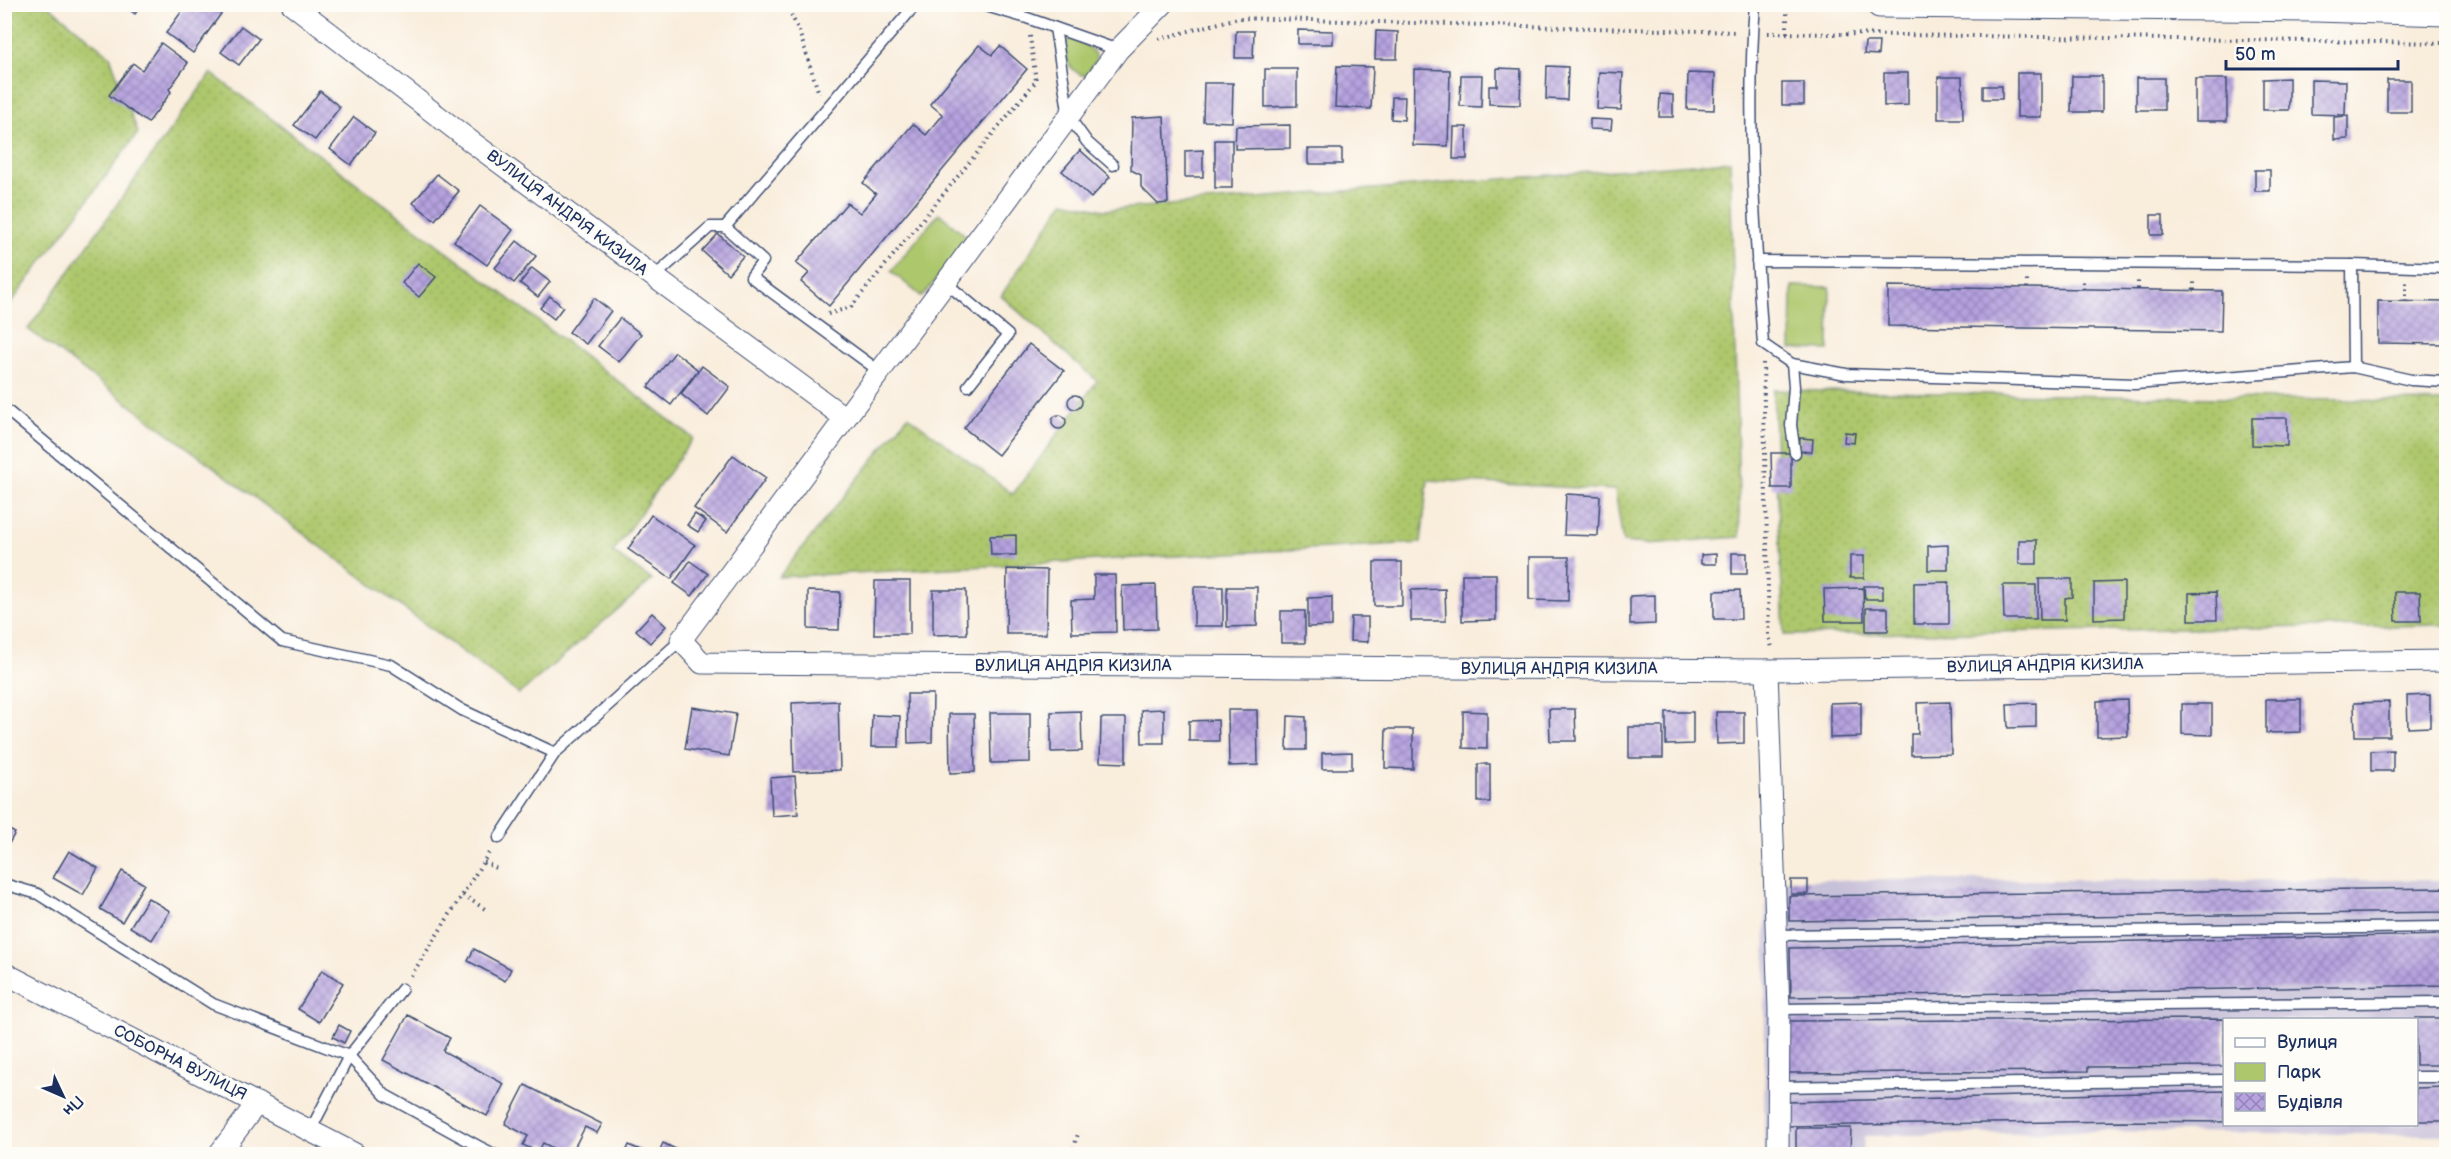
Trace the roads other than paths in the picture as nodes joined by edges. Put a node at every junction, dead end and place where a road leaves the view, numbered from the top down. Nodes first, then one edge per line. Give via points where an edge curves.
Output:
1 (292, 4) edge
2 (916, 4) edge
3 (979, 4) edge
4 (1163, 4) edge
5 (1755, 4) edge
6 (1880, 4) edge
7 (1942, 5) edge
8 (2315, 6) edge
9 (2446, 12) edge
10 (1055, 28) junction
11 (1118, 50) junction
12 (1070, 117) junction
13 (1113, 165) dead end
14 (725, 227) junction
15 (1757, 261) junction
16 (2352, 265) junction
17 (2446, 268) edge
18 (654, 277) junction
19 (945, 282) junction
20 (1792, 363) junction
21 (2353, 367) junction
22 (879, 371) junction
23 (2446, 382) edge
24 (968, 386) dead end
25 (4, 408) edge
26 (845, 418) junction
27 (1795, 453) dead end
28 (681, 640) junction
29 (2446, 661) edge
30 (1767, 670) junction
31 (555, 753) junction
32 (499, 838) road end
33 (4, 884) edge
34 (2446, 927) edge
35 (1776, 935) junction
36 (4, 973) edge
37 (402, 989) road end
38 (2446, 1002) edge
39 (1779, 1009) junction
40 (349, 1056) junction
41 (2418, 1077) edge
42 (2446, 1077) edge
43 (2223, 1080) edge
44 (1778, 1087) junction
45 (257, 1103) junction
46 (310, 1131) junction
47 (474, 1150) edge
48 (219, 1155) edge
49 (355, 1155) edge
50 (494, 1155) edge
51 (1778, 1155) edge

1 - 18 street, ВУЛИЦЯ АНДРІЯ КИЗИЛА
2 - 14 lane
3 - 10 lane
4 - 11 street
5 - 15 lane via 1751,52
6 - 7 street
7 - 8 street
8 - 9 street
10 - 11 lane
10 - 12 lane
11 - 12 street
12 - 13 lane via 1087,142
12 - 19 street
14 - 18 lane via 710,227
14 - 22 lane via 763,261 751,277
15 - 16 lane
15 - 20 lane via 1762,344
16 - 17 lane
16 - 21 lane
18 - 26 street, ВУЛИЦЯ АНДРІЯ КИЗИЛА
19 - 22 street
19 - 24 lane via 1008,335
20 - 21 lane via 1846,374 2135,384
20 - 27 lane via 1791,425
21 - 23 lane via 2411,380
22 - 26 street
25 - 31 lane via 282,641 391,665 462,710
26 - 28 street
28 - 30 street, ВУЛИЦЯ АНДРІЯ КИЗИЛА via 702,663
28 - 31 lane
29 - 30 street, ВУЛИЦЯ АНДРІЯ КИЗИЛА
30 - 35 street
31 - 32 lane
33 - 40 lane via 38,894 213,1004
34 - 35 lane
35 - 39 street
36 - 45 street, СОБОРНА ВУЛИЦЯ
37 - 40 lane
38 - 39 lane
39 - 44 street
40 - 46 lane
40 - 47 lane via 385,1095
41 - 42 lane
43 - 44 lane
44 - 51 street
45 - 46 street, СОБОРНА ВУЛИЦЯ
45 - 48 street
46 - 49 street, СОБОРНА ВУЛИЦЯ
47 - 50 lane

